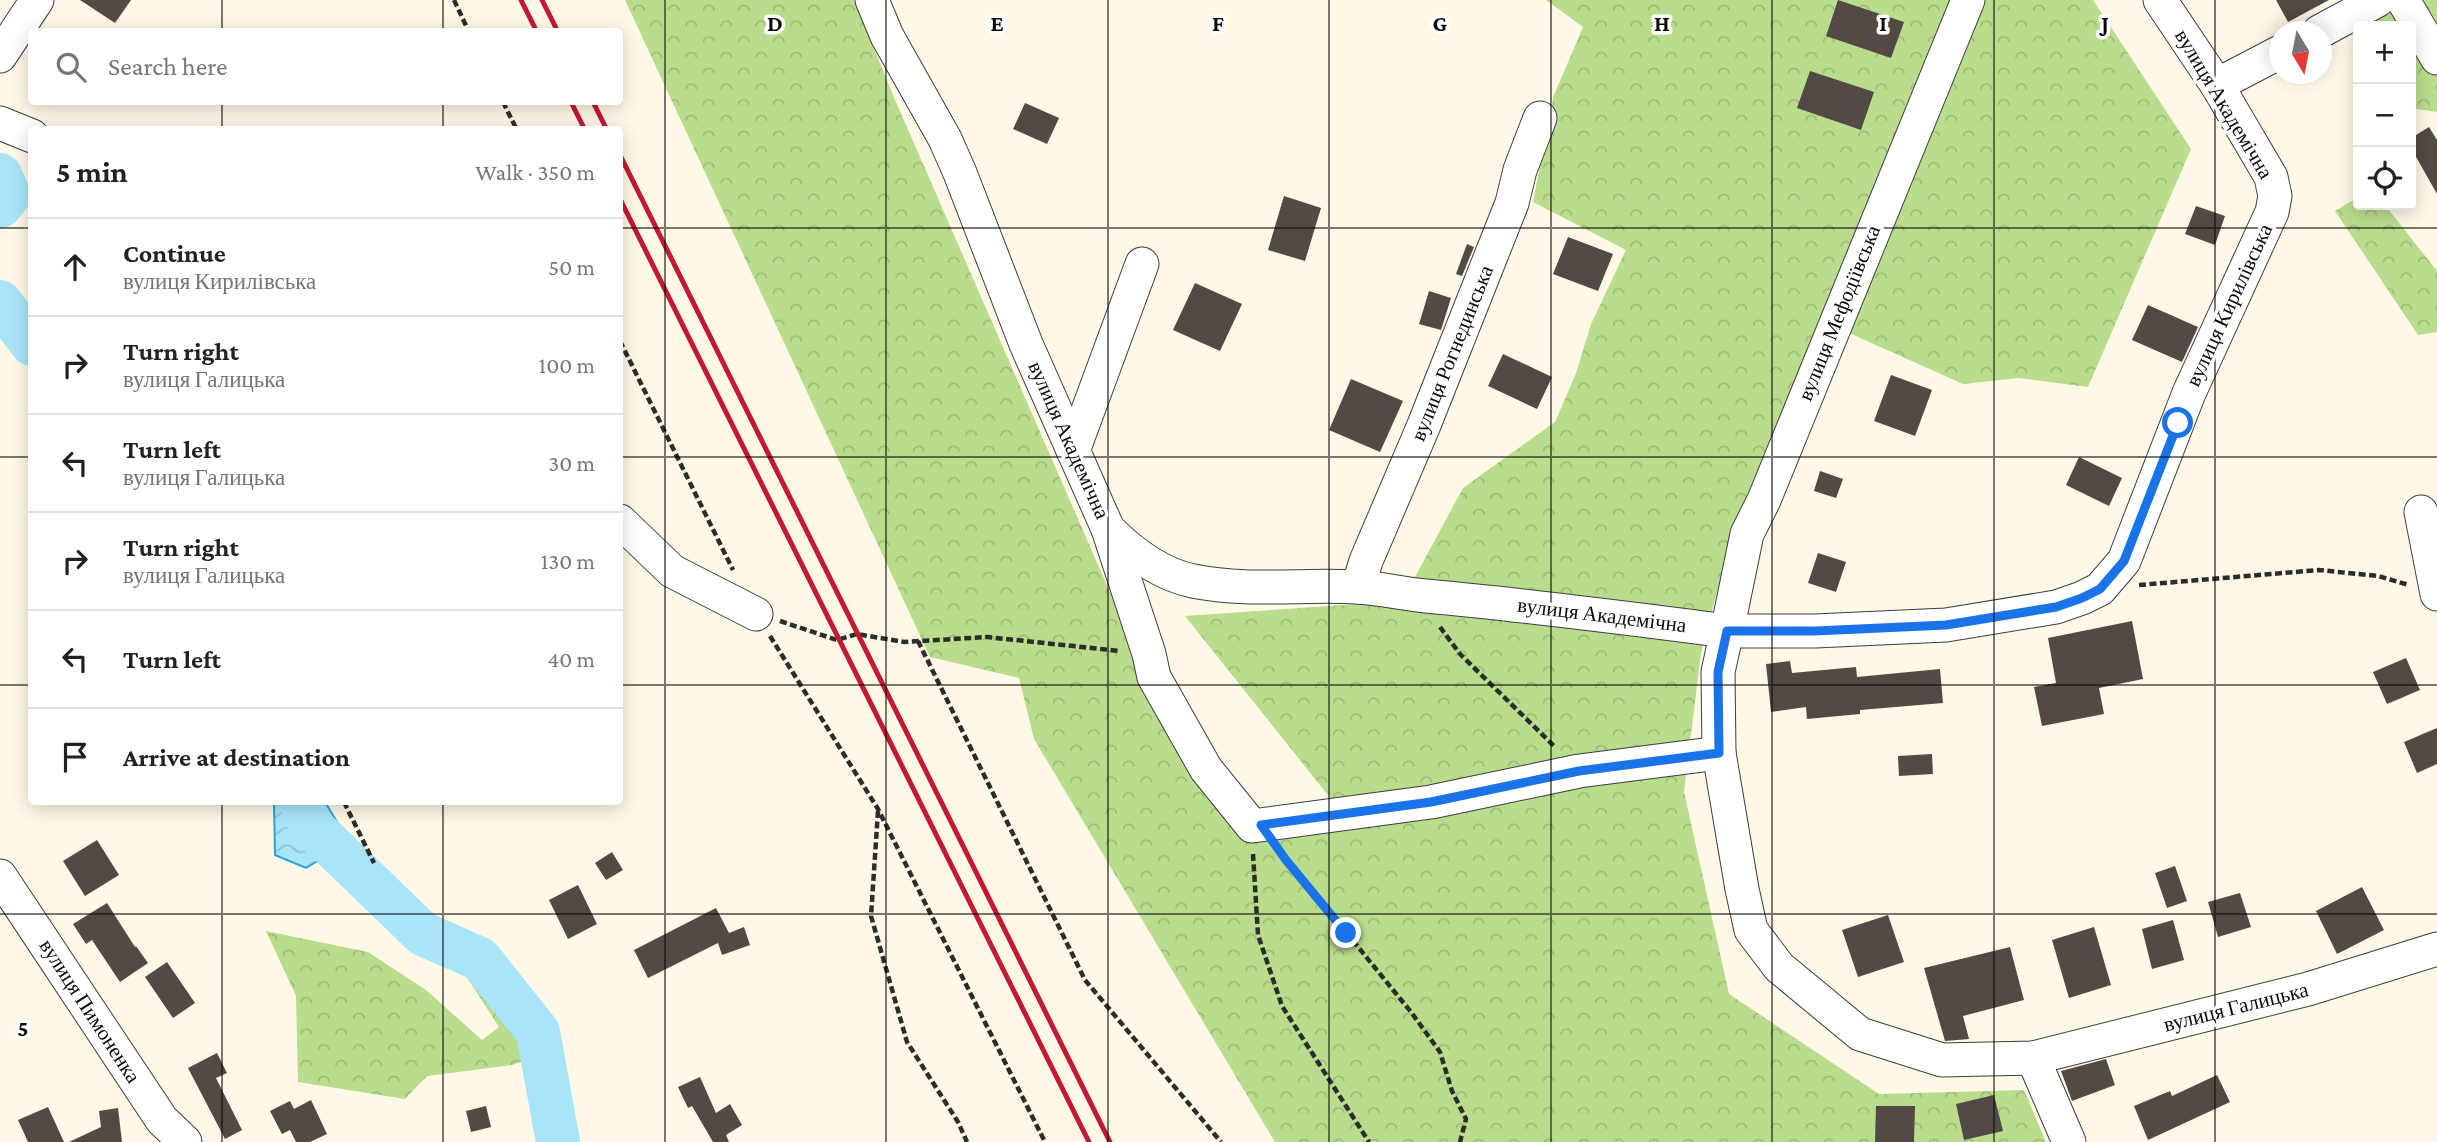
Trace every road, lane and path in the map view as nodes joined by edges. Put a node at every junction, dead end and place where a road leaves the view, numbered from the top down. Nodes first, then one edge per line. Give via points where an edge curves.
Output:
1 (37, 0) edge
2 (454, 0) edge
3 (872, 0) edge
4 (1968, 0) edge
5 (2160, 0) edge
6 (2378, 0) edge
7 (2403, 0) edge
8 (2332, 25) edge
9 (467, 28) edge
10 (0, 56) edge
11 (2269, 58) edge
12 (2437, 58) edge
13 (2217, 85) junction
14 (504, 105) edge
15 (1540, 118) dead end
16 (0, 123) edge
17 (515, 126) edge
18 (28, 134) edge
19 (2272, 212) joint
20 (1142, 264) dead end
21 (623, 347) edge
22 (1073, 451) junction
23 (2421, 512) dead end
24 (623, 524) edge
25 (1108, 529) junction
26 (1358, 587) junction
27 (2100, 589) junction
28 (2437, 593) edge
29 (1416, 595) junction
30 (756, 614) junction
31 (1727, 631) junction
32 (918, 641) junction
33 (1149, 654) junction
34 (1719, 753) junction
35 (1579, 771) junction
36 (345, 805) edge
37 (878, 809) junction
38 (1256, 826) junction
39 (374, 863) dead end
40 (0, 876) edge
41 (2437, 949) edge
42 (2034, 1058) junction
43 (166, 1135) edge
44 (967, 1142) edge
45 (1045, 1142) edge
46 (1221, 1142) edge
47 (1370, 1142) edge
48 (1460, 1142) edge
49 (2069, 1142) edge

1 - 10 street
2 - 9 path
3 - 22 street, вулиця Академічна via 945,139
4 - 31 street, вулиця Мефодіївська via 1747,534
5 - 13 street, вулиця Академічна
6 - 8 street
7 - 12 street
11 - 13 street
13 - 19 street, вулиця Академічна via 2271,177
14 - 17 path
15 - 26 street, вулиця Рогнединська via 1512,203
16 - 18 street
19 - 27 street, вулиця Кирилівська via 2189,393 2124,561
20 - 22 street
21 - 30 path
22 - 25 street, вулиця Академічна
23 - 28 street
24 - 30 street via 672,571
25 - 26 street, вулиця Академічна via 1128,551 1191,580 1285,589
25 - 33 street
26 - 29 street, вулиця Академічна
27 - 28 path via 2319,570 2378,576
27 - 31 street via 2056,607 1946,625
29 - 31 street, вулиця Академічна
29 - 35 path via 1460,654
30 - 32 path via 837,640 857,634
30 - 37 path
31 - 34 street, вулиця Галицька via 1718,672
32 - 33 path via 987,637
32 - 46 path via 1085,980
33 - 38 street via 1154,677 1206,769
34 - 35 street
34 - 42 street, вулиця Галицька via 1751,930 1779,967 1860,1034 1942,1060
35 - 38 street via 1431,802
36 - 39 path
37 - 44 path via 872,916 907,1042
37 - 45 path
38 - 47 path via 1258,935 1282,1006
38 - 48 path via 1440,1052 1466,1119
40 - 43 street, вулиця Пимоненка
41 - 42 street, вулиця Галицька via 2308,989
42 - 49 street

